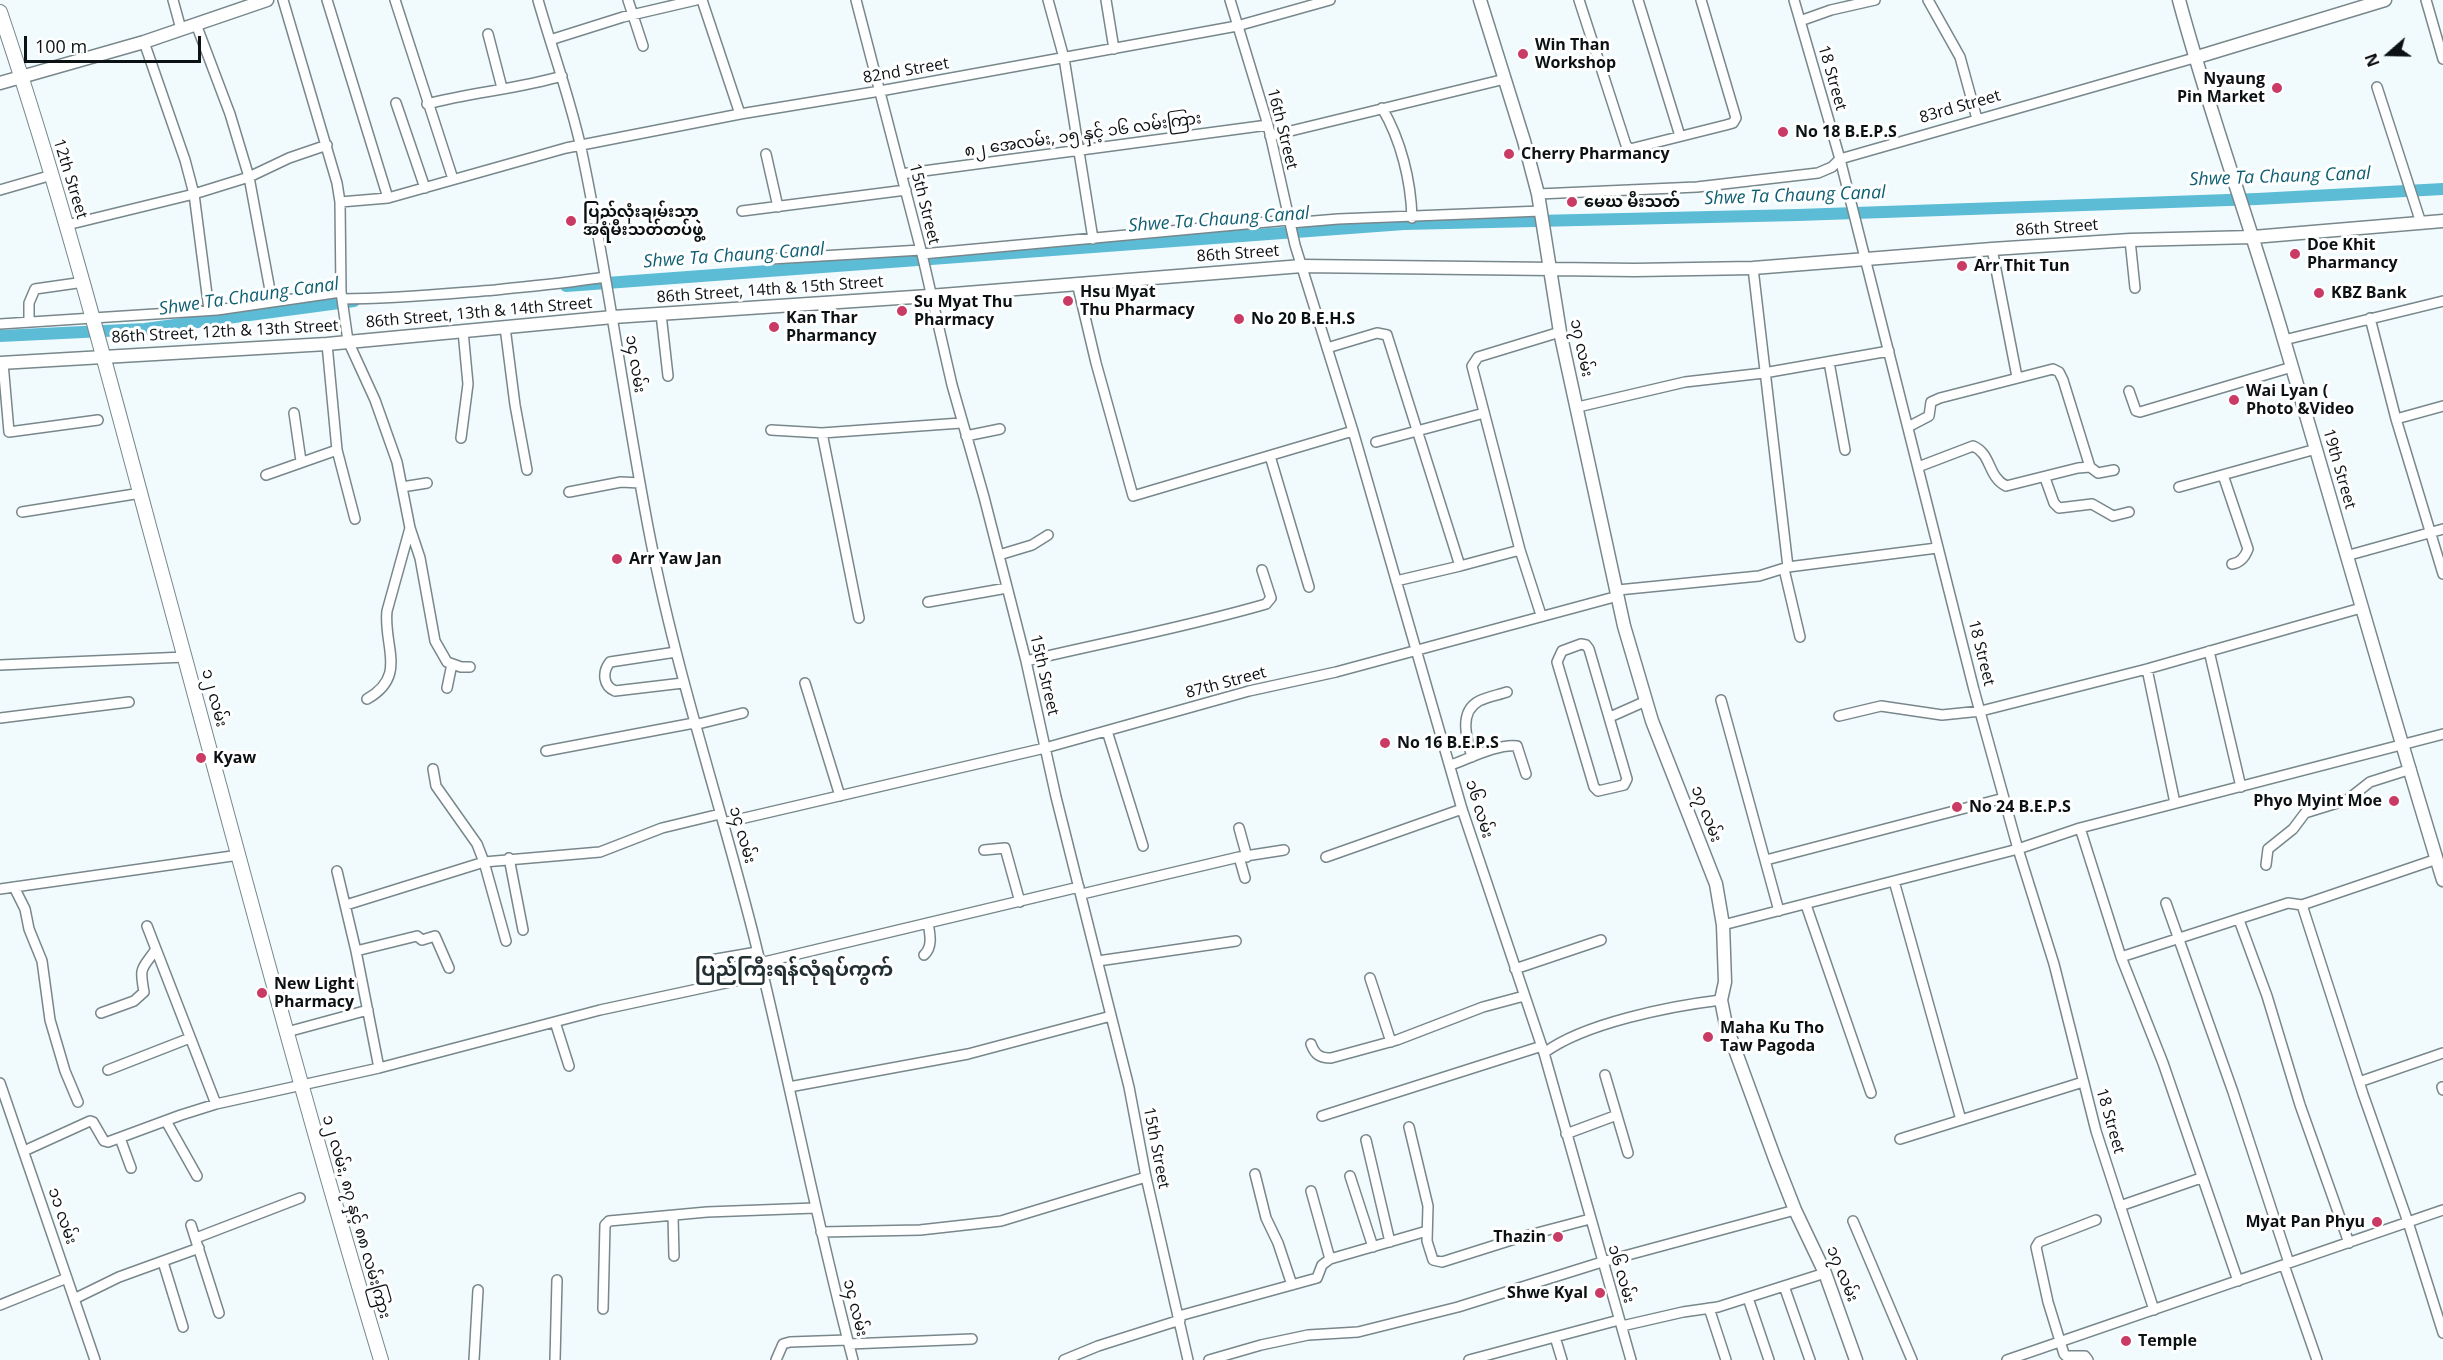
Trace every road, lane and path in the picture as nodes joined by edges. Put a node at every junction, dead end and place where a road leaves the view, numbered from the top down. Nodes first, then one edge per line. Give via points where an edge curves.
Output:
1 (173, 0) edge
2 (267, 0) edge
3 (283, 0) edge
4 (327, 0) edge
5 (395, 0) edge
6 (538, 0) edge
7 (628, 0) edge
8 (696, 0) edge
9 (702, 0) edge
10 (856, 0) edge
11 (1048, 0) edge
12 (1106, 0) edge
13 (1230, 0) edge
14 (1330, 0) edge
15 (1480, 0) edge
16 (1579, 0) edge
17 (1638, 0) edge
18 (1701, 0) edge
19 (1794, 0) edge
20 (1875, 0) edge
21 (1928, 0) edge
22 (2179, 0) edge
23 (2385, 0) edge
24 (2426, 0) edge
25 (0, 12) edge
26 (632, 15) junction
27 (1800, 21) junction
28 (196, 24) junction
29 (1237, 26) junction
30 (181, 29) junction
31 (488, 34) dead end
32 (550, 40) junction
33 (144, 42) junction
34 (643, 46) dead end
35 (1114, 49) junction
36 (2194, 57) junction
37 (1064, 58) junction
38 (2443, 59) edge
39 (562, 76) junction
40 (22, 77) junction
41 (1505, 79) junction
42 (0, 83) edge
43 (2377, 87) dead end
44 (502, 88) junction
45 (880, 91) junction
46 (396, 104) dead end
47 (427, 104) junction
48 (1382, 108) junction
49 (740, 114) junction
50 (1977, 118) junction
51 (1268, 125) junction
52 (1270, 136) junction
53 (1680, 136) junction
54 (327, 145) junction
55 (580, 146) junction
56 (1080, 150) junction
57 (766, 154) dead end
58 (1840, 159) junction
59 (901, 174) junction
60 (52, 175) junction
61 (249, 177) junction
62 (453, 179) junction
63 (425, 188) junction
64 (0, 190) edge
65 (906, 190) junction
66 (194, 194) junction
67 (1538, 194) junction
68 (388, 198) junction
69 (340, 202) junction
70 (778, 207) junction
71 (742, 211) dead end
72 (1542, 212) junction
73 (1412, 218) junction
74 (2443, 221) edge
75 (2421, 223) junction
76 (1290, 224) junction
77 (67, 225) junction
78 (2253, 237) junction
79 (1093, 239) junction
80 (2130, 240) junction
81 (1992, 249) junction
82 (922, 254) junction
83 (1864, 258) junction
84 (771, 259) dead end
85 (1302, 266) junction
86 (1550, 267) junction
87 (1753, 268) junction
88 (605, 277) junction
89 (84, 282) junction
90 (1077, 283) junction
91 (2134, 288) dead end
92 (341, 296) junction
93 (930, 296) junction
94 (272, 301) junction
95 (2443, 301) edge
96 (209, 310) junction
97 (661, 314) junction
98 (612, 317) junction
99 (2370, 318) junction
100 (29, 322) junction
101 (0, 324) edge
102 (505, 327) junction
103 (96, 328) junction
104 (464, 331) junction
105 (1560, 332) junction
106 (2284, 340) junction
107 (348, 341) junction
108 (327, 344) junction
109 (1327, 348) junction
110 (1889, 351) junction
111 (103, 356) junction
112 (1829, 362) junction
113 (2, 363) edge
114 (2292, 367) junction
115 (1764, 374) junction
116 (668, 376) dead end
117 (2017, 377) junction
118 (2129, 391) dead end
119 (2443, 406) edge
120 (1578, 407) junction
121 (294, 413) dead end
122 (1484, 413) junction
123 (2397, 419) junction
124 (98, 420) dead end
125 (962, 423) junction
126 (1908, 427) junction
127 (1000, 429) dead end
128 (771, 430) dead end
129 (1353, 431) junction
130 (1418, 432) junction
131 (5, 433) edge
132 (822, 433) junction
133 (966, 436) junction
134 (461, 438) dead end
135 (1376, 442) dead end
136 (2316, 449) junction
137 (337, 450) junction
138 (1845, 450) dead end
139 (1270, 456) junction
140 (301, 461) junction
141 (1918, 467) junction
142 (2090, 467) junction
143 (527, 470) dead end
144 (2114, 470) dead end
145 (266, 475) dead end
146 (2223, 475) junction
147 (2045, 478) junction
148 (427, 483) dead end
149 (640, 483) junction
150 (402, 487) junction
151 (2179, 487) dead end
152 (569, 492) dead end
153 (141, 494) junction
154 (22, 512) dead end
155 (2129, 512) dead end
156 (355, 519) dead end
157 (410, 528) junction
158 (2443, 529) edge
159 (2430, 533) junction
160 (1048, 535) dead end
161 (1937, 548) junction
162 (1520, 550) junction
163 (999, 555) junction
164 (2346, 556) junction
165 (2232, 564) dead end
166 (1460, 566) junction
167 (1786, 568) junction
168 (1262, 570) dead end
169 (2443, 574) edge
170 (1396, 581) junction
171 (1309, 587) dead end
172 (1007, 588) junction
173 (1618, 593) junction
174 (928, 602) dead end
175 (2361, 608) junction
176 (1541, 615) junction
177 (860, 618) dead end
178 (1800, 637) dead end
179 (1416, 650) junction
180 (2209, 651) junction
181 (676, 652) junction
182 (185, 657) junction
183 (1026, 661) junction
184 (452, 664) junction
185 (0, 665) edge
186 (470, 666) dead end
187 (2147, 669) junction
188 (683, 683) junction
189 (805, 683) dead end
190 (447, 688) dead end
191 (1507, 692) dead end
192 (367, 699) dead end
193 (1721, 700) dead end
194 (1646, 701) junction
195 (129, 702) dead end
196 (1981, 711) junction
197 (742, 713) dead end
198 (1839, 716) dead end
199 (1610, 717) junction
200 (0, 718) edge
201 (694, 724) junction
202 (1107, 731) junction
203 (2443, 734) edge
204 (2404, 745) junction
205 (1045, 748) junction
206 (546, 751) dead end
207 (1472, 758) junction
208 (1451, 765) junction
209 (433, 769) dead end
210 (2411, 770) junction
211 (1526, 774) dead end
212 (2241, 787) junction
213 (840, 796) junction
214 (2004, 798) junction
215 (2175, 803) junction
216 (1462, 809) junction
217 (722, 819) junction
218 (1239, 828) dead end
219 (2080, 828) junction
220 (1143, 846) dead end
221 (2018, 849) junction
222 (984, 850) dead end
223 (1284, 850) dead end
224 (239, 855) junction
225 (1243, 857) junction
226 (1326, 857) dead end
227 (509, 858) junction
228 (1766, 860) junction
229 (484, 862) junction
230 (2266, 865) dead end
231 (2441, 869) edge
232 (337, 871) dead end
233 (1245, 878) dead end
234 (1894, 881) junction
235 (14, 886) junction
236 (0, 889) edge
237 (1080, 890) junction
238 (1020, 902) junction
239 (2166, 903) dead end
240 (346, 905) junction
241 (1806, 905) junction
242 (2302, 905) junction
243 (1779, 911) junction
244 (2239, 920) junction
245 (928, 923) junction
246 (1723, 925) junction
247 (147, 926) dead end
248 (524, 930) dead end
249 (1601, 940) dead end
250 (2178, 940) junction
251 (506, 941) dead end
252 (1236, 941) dead end
253 (156, 950) junction
254 (356, 951) junction
255 (757, 952) junction
256 (924, 955) dead end
257 (2121, 957) junction
258 (705, 961) dead end
259 (1098, 961) junction
260 (760, 963) junction
261 (449, 968) dead end
262 (1515, 969) junction
263 (763, 975) junction
264 (1370, 978) dead end
265 (1524, 996) junction
266 (1721, 999) junction
267 (368, 1010) junction
268 (100, 1013) dead end
269 (1111, 1016) junction
270 (555, 1022) junction
271 (287, 1032) junction
272 (190, 1038) junction
273 (1391, 1042) junction
274 (1311, 1044) dead end
275 (1543, 1050) junction
276 (2443, 1053) edge
277 (569, 1066) dead end
278 (379, 1068) junction
279 (108, 1070) dead end
280 (1605, 1075) dead end
281 (2083, 1082) junction
282 (2359, 1082) junction
283 (0, 1083) edge
284 (301, 1084) junction
285 (789, 1087) junction
286 (1871, 1093) dead end
287 (78, 1102) dead end
288 (216, 1104) junction
289 (1617, 1115) junction
290 (1322, 1116) dead end
291 (1961, 1120) junction
292 (166, 1121) junction
293 (1408, 1127) dead end
294 (1566, 1134) junction
295 (120, 1138) junction
296 (1900, 1138) dead end
297 (1366, 1140) dead end
298 (24, 1151) junction
299 (1628, 1153) dead end
300 (131, 1168) dead end
301 (1255, 1174) dead end
302 (197, 1176) dead end
303 (1350, 1176) dead end
304 (1146, 1177) junction
305 (2201, 1178) junction
306 (1311, 1191) dead end
307 (300, 1198) dead end
308 (2120, 1206) junction
309 (815, 1208) junction
310 (1795, 1210) junction
311 (2443, 1210) edge
312 (673, 1216) junction
313 (1590, 1219) junction
314 (1853, 1221) dead end
315 (2096, 1221) dead end
316 (2408, 1222) junction
317 (191, 1226) dead end
318 (1427, 1231) junction
319 (821, 1232) junction
320 (196, 1238) junction
321 (1390, 1242) junction
322 (2349, 1243) junction
323 (1373, 1246) junction
324 (199, 1248) junction
325 (674, 1256) dead end
326 (1330, 1258) junction
327 (164, 1262) junction
328 (1602, 1262) junction
329 (2286, 1264) junction
330 (1825, 1273) junction
331 (67, 1278) junction
332 (557, 1280) dead end
333 (2238, 1281) junction
334 (1292, 1285) junction
335 (1784, 1286) junction
336 (478, 1290) dead end
337 (1748, 1298) junction
338 (74, 1299) junction
339 (0, 1305) edge
340 (1709, 1308) junction
341 (603, 1309) dead end
342 (2154, 1310) junction
343 (219, 1314) dead end
344 (1179, 1318) junction
345 (1620, 1323) junction
346 (183, 1327) dead end
347 (2443, 1333) edge
348 (1555, 1337) junction
349 (972, 1340) dead end
350 (848, 1342) junction
351 (2059, 1342) junction
352 (1509, 1350) junction
353 (95, 1360) edge
354 (381, 1360) edge
355 (474, 1360) edge
356 (555, 1360) edge
357 (776, 1360) edge
358 (853, 1360) edge
359 (1064, 1360) edge
360 (1188, 1360) edge
361 (1209, 1360) edge
362 (1469, 1360) edge
363 (1511, 1360) edge
364 (1562, 1360) edge
365 (1631, 1360) edge
366 (1726, 1360) edge
367 (1769, 1360) edge
368 (1810, 1360) edge
369 (1856, 1360) edge
370 (1912, 1360) edge
371 (2007, 1360) edge
372 (2088, 1360) edge
373 (2317, 1360) edge

1 - 30 street
2 - 28 street
3 - 54 street
4 - 68 street
5 - 47 street
6 - 32 street, ၁၄ လမ်း
7 - 26 street
8 - 26 street
9 - 49 street
10 - 45 street, 15th Street
11 - 37 street
12 - 35 street
13 - 29 street, 16th Street
14 - 29 street, 82nd Street
15 - 41 street, ၁၇ လမ်း
16 - 53 street via 1628,148
17 - 53 street
18 - 53 street via 1736,118 1733,123
19 - 27 street, 18 Street
20 - 27 street
21 - 50 street via 1960,57
22 - 36 street, 19th Street
23 - 36 street, 83rd Street
24 - 38 street
25 - 40 main road, 12th Street
26 - 32 street
26 - 34 street
27 - 58 street, 18 Street
28 - 30 street
28 - 61 street
29 - 35 street, 82nd Street
29 - 51 street, 16th Street
30 - 33 street
31 - 44 street
32 - 39 street, ၁၄ လမ်း
33 - 40 street
33 - 66 street
35 - 37 street, 82nd Street
36 - 50 street, 83rd Street
36 - 78 street, 19th Street
37 - 45 street, 82nd Street
37 - 56 street
39 - 44 street
39 - 55 street, ၁၄ လမ်း
40 - 42 street
40 - 60 main road, 12th Street
41 - 48 street
41 - 67 street, ၁၇ လမ်း
43 - 75 street
44 - 47 street
45 - 49 street, 82nd Street
45 - 59 street, 15th Street
46 - 63 street
47 - 62 street
48 - 52 street
48 - 73 street via 1403,162
49 - 55 street, 82nd Street
50 - 58 street, 83rd Street
51 - 52 street, 16th Street
51 - 56 street, ၈၂ အေလမ်း, ၁၅ နှင့် ၁၆ လမ်းကြား
52 - 76 street, 16th Street
54 - 61 street
54 - 69 street
55 - 62 street, 82nd Street
55 - 88 street, ၁၄ လမ်း
56 - 59 street, ၈၂ အေလမ်း, ၁၅ နှင့် ၁၆ လမ်းကြား
56 - 79 street
57 - 70 street
58 - 67 street, 83rd Street via 1827,170 1749,182
58 - 83 street, 18 Street
59 - 65 street, 15th Street
60 - 64 street
60 - 77 main road, 12th Street
61 - 66 street
61 - 94 street
62 - 63 street, 82nd Street
63 - 68 street, 82nd Street
65 - 70 street
65 - 82 street, 15th Street
66 - 77 street
66 - 96 street
67 - 72 street, ၁၇ လမ်း
68 - 69 street, 82nd Street
69 - 92 street
70 - 71 street
72 - 73 street
72 - 86 street, ၁၇ လမ်း
73 - 76 street
74 - 75 street, 86th Street
75 - 78 street, 86th Street
76 - 79 street
76 - 85 street, 16th Street
77 - 89 main road, 12th Street
78 - 80 street, 86th Street
78 - 106 street, 19th Street
79 - 82 street
80 - 81 street, 86th Street
80 - 91 street
81 - 83 street, 86th Street
81 - 117 street
82 - 84 street
82 - 93 street, 15th Street
83 - 87 street, 86th Street
83 - 110 street, 18 Street
85 - 86 street, 86th Street
85 - 90 street, 86th Street
85 - 109 street, ၁၆ လမ်း
86 - 87 street, 86th Street
86 - 105 street, ၁၇ လမ်း
87 - 115 street
88 - 92 street via 444,295 383,299
88 - 98 street, ၁၄ လမ်း
89 - 100 street via 35,289 29,303
89 - 103 main road, 12th Street
90 - 93 street, 86th Street
90 - 139 street via 1133,496
92 - 94 street
92 - 107 street
93 - 97 street, 86th Street, 14th & 15th Street
93 - 125 street, 15th Street
94 - 96 street
95 - 99 street
96 - 103 street
97 - 98 street, 86th Street, 14th & 15th Street
97 - 116 street
98 - 102 street, 86th Street, 13th & 14th Street
98 - 149 street, ၁၄ လမ်း
99 - 106 street
99 - 123 street
100 - 101 street
100 - 103 street
102 - 104 street, 86th Street, 13th & 14th Street
102 - 143 street
103 - 111 main road, 12th Street
104 - 107 street, 86th Street, 13th & 14th Street
104 - 134 street via 468,384
105 - 120 street, ၁၇ လမ်း
105 - 122 street via 1474,361
106 - 114 street, 19th Street
107 - 108 street, 86th Street, 12th & 13th Street
107 - 150 street via 375,400
108 - 111 street, 86th Street, 12th & 13th Street
108 - 137 street
109 - 129 street, ၁၆ လမ်း
109 - 130 street via 1377,333 1387,335
110 - 112 street
110 - 126 street, 18 Street
111 - 113 street
111 - 153 main road, ၁၂ လမ်း
112 - 115 street
112 - 138 street
113 - 131 street
114 - 118 street via 2140,412 2136,411
114 - 136 street, 19th Street
115 - 120 street via 1684,382
115 - 167 street
117 - 126 street via 1931,402 1929,416
117 - 142 street via 2047,369 2059,372
119 - 123 street
120 - 173 street, ၁၇ လမ်း
121 - 140 street
122 - 130 street
122 - 162 street
123 - 159 street
124 - 131 street
125 - 132 street
125 - 133 street, 15th Street
126 - 141 street, 18 Street
127 - 133 street
128 - 132 street
129 - 139 street
129 - 170 street, ၁၆ လမ်း
130 - 135 street
130 - 166 street
132 - 177 street
133 - 163 street, 15th Street
136 - 146 street
136 - 164 street, 19th Street
137 - 140 street
137 - 156 street
139 - 171 street
140 - 145 street
141 - 147 street via 1973,446 1987,459 1997,481 2006,486
141 - 161 street, 18 Street
142 - 144 street via 2098,473
142 - 147 street
146 - 151 street
146 - 165 street via 2248,549 2245,556
147 - 155 street via 2059,508 2092,504 2113,516
148 - 150 street
149 - 152 street via 621,482
149 - 181 street, ၁၄ လမ်း
150 - 157 street
153 - 154 street
153 - 182 main road, ၁၂ လမ်း
157 - 184 street via 420,558 435,641
157 - 192 street via 387,611 391,658 388,682
158 - 159 street
159 - 164 street
159 - 169 street
160 - 163 street via 1032,545
161 - 167 street, 87th Street
161 - 196 street, 18 Street
162 - 166 street
162 - 176 street
163 - 172 street, 15th Street
164 - 175 street, 19th Street
166 - 170 street
167 - 173 street, 87th Street via 1759,576
167 - 178 street
168 - 183 street via 1271,598 1266,604
170 - 179 street, ၁၆ လမ်း
172 - 174 street
172 - 183 street, 15th Street
173 - 176 street, 87th Street
173 - 194 street, ၁၇ လမ်း
175 - 180 street
175 - 204 street, 19th Street
176 - 179 street, 87th Street
179 - 202 street, 87th Street
179 - 208 street, ၁၆ လမ်း
180 - 187 street
180 - 212 street
181 - 188 street, ၁၄ လမ်း
181 - 188 street via 610,662 605,679 615,691
182 - 185 street
182 - 224 main road, ၁၂ လမ်း
183 - 205 street, 15th Street
184 - 186 street
184 - 190 street
187 - 196 street
187 - 215 street
188 - 201 street, ၁၄ လမ်း
189 - 213 street
191 - 207 street via 1478,701 1468,711 1466,736
193 - 228 street
194 - 199 street
194 - 246 street, ၁၇ လမ်း via 1716,885
195 - 200 street
196 - 198 street via 1942,715 1881,706
196 - 214 street, 18 Street
197 - 201 street
199 - 199 street via 1586,645 1562,651 1557,662 1598,792 1627,783
201 - 206 street
201 - 217 street, ၁၄ လမ်း
202 - 205 street, 87th Street
202 - 220 street
203 - 204 street
204 - 210 street, 19th Street
204 - 212 street
205 - 213 street, 87th Street
205 - 237 street, 15th Street
207 - 208 street
207 - 211 street via 1503,746 1517,746
208 - 216 street, ၁၆ လမ်း
209 - 229 street via 436,786 468,830
210 - 230 street via 2370,782 2347,800 2305,813 2293,829 2268,849
210 - 231 street, 19th Street
212 - 215 street
213 - 217 street, 87th Street
214 - 221 street, 18 Street
214 - 228 street
215 - 219 street
216 - 226 street
216 - 262 street, ၁၆ လမ်း
217 - 227 street, 87th Street via 662,828 600,852
217 - 255 street, ၁၄ လမ်း
218 - 225 street
219 - 221 street
219 - 257 street
221 - 234 street
221 - 281 street, 18 Street via 2054,964
222 - 238 street via 1005,848
223 - 225 street
224 - 235 street
224 - 271 main road, ၁၂ လမ်း
225 - 233 street
225 - 237 street
227 - 229 street, 87th Street
227 - 248 street
228 - 243 street
229 - 240 street, 87th Street
229 - 251 street
231 - 242 street
232 - 240 street
234 - 241 street
234 - 291 street
235 - 236 street
235 - 287 street via 42,962 50,1020
237 - 238 street
237 - 259 street, 15th Street
238 - 245 street
239 - 250 street
240 - 254 street
241 - 243 street
241 - 286 street
242 - 244 street via 2288,903
242 - 282 street
243 - 246 street
244 - 250 street
244 - 322 street
245 - 256 street via 930,943
245 - 260 street
246 - 266 street, ၁၇ လမ်း via 1725,982
247 - 253 street
249 - 262 street
250 - 257 street
250 - 329 street via 2233,1092
252 - 259 street
253 - 268 street via 143,963 144,992 134,1001
253 - 272 street
254 - 261 street via 417,936 422,940 435,936
254 - 267 street
255 - 258 street
255 - 260 street, ၁၄ လမ်း
257 - 305 street via 2163,1064
259 - 269 street, 15th Street
260 - 263 street, ၁၄ လမ်း
262 - 265 street, ၁၆ လမ်း
263 - 270 street
263 - 285 street, ၁၄ လမ်း
264 - 273 street
265 - 273 street via 1483,1007
265 - 275 street, ၁၆ လမ်း
266 - 275 street via 1677,1005 1560,1041
266 - 310 street, ၁၇ လမ်း via 1726,1025
267 - 271 street
267 - 278 street
269 - 285 street via 968,1054
269 - 304 street, 15th Street
270 - 277 street
270 - 278 street
271 - 284 main road, ၁၂ လမ်း
272 - 279 street
272 - 288 street
273 - 274 street via 1331,1058 1322,1058
275 - 290 street
275 - 294 street, ၁၆ လမ်း
276 - 282 street
278 - 284 street
280 - 289 street
281 - 291 street
281 - 308 street, 18 Street
282 - 316 street
283 - 298 street, ၁၁ လမ်း
284 - 288 street
284 - 354 main road, ၁၂ လမ်း, ၈၇ နှင့် ၈၈ လမ်းကြား
285 - 309 street, ၁၄ လမ်း
288 - 292 street
289 - 294 street
289 - 299 street
291 - 296 street
292 - 295 street
292 - 302 street
293 - 318 street via 1428,1206
294 - 313 street, ၁၆ လမ်း
295 - 298 street via 104,1141 90,1121
295 - 300 street
297 - 321 street
298 - 331 street, ၁၁ လမ်း
301 - 334 street via 1266,1218
303 - 323 street
304 - 319 street via 1001,1221 920,1230
304 - 344 street, 15th Street
305 - 308 street
305 - 333 street
306 - 326 street
307 - 320 street
308 - 342 street, 18 Street
309 - 312 street
309 - 319 street, ၁၄ လမ်း
310 - 328 street
310 - 330 street, ၁၇ လမ်း
311 - 316 street
312 - 325 street
312 - 341 street via 616,1219 605,1225
313 - 318 street via 1437,1262 1431,1255
313 - 328 street, ၁၆ လမ်း
314 - 370 street
315 - 351 street via 2036,1246
316 - 322 street
316 - 347 street
317 - 320 street
318 - 321 street
319 - 350 street, ၁၄ လမ်း
320 - 324 street
321 - 323 street
322 - 329 street
323 - 326 street
324 - 327 street
324 - 343 street
326 - 334 street via 1317,1278
327 - 338 street via 119,1277
327 - 346 street
328 - 345 street, ၁၆ လမ်း
328 - 361 street via 1458,1307 1358,1332 1308,1335
329 - 333 street
329 - 373 street
330 - 335 street
330 - 369 street, ၁၇ လမ်း
331 - 338 street, ၁၁ လမ်း
331 - 339 street
332 - 356 street
333 - 342 street
334 - 344 street
335 - 337 street
335 - 368 street
336 - 355 street
337 - 340 street
337 - 367 street
338 - 353 street, ၁၁ လမ်း
340 - 345 street
340 - 366 street
342 - 351 street
344 - 359 street
344 - 360 street, 15th Street
345 - 348 street
345 - 365 street, ၁၆ လမ်း
348 - 352 street
348 - 364 street
349 - 350 street
350 - 357 street via 790,1342 783,1344
350 - 358 street, ၁၄ လမ်း
351 - 371 street
351 - 372 street via 2066,1356 2080,1354
352 - 362 street
352 - 363 street

